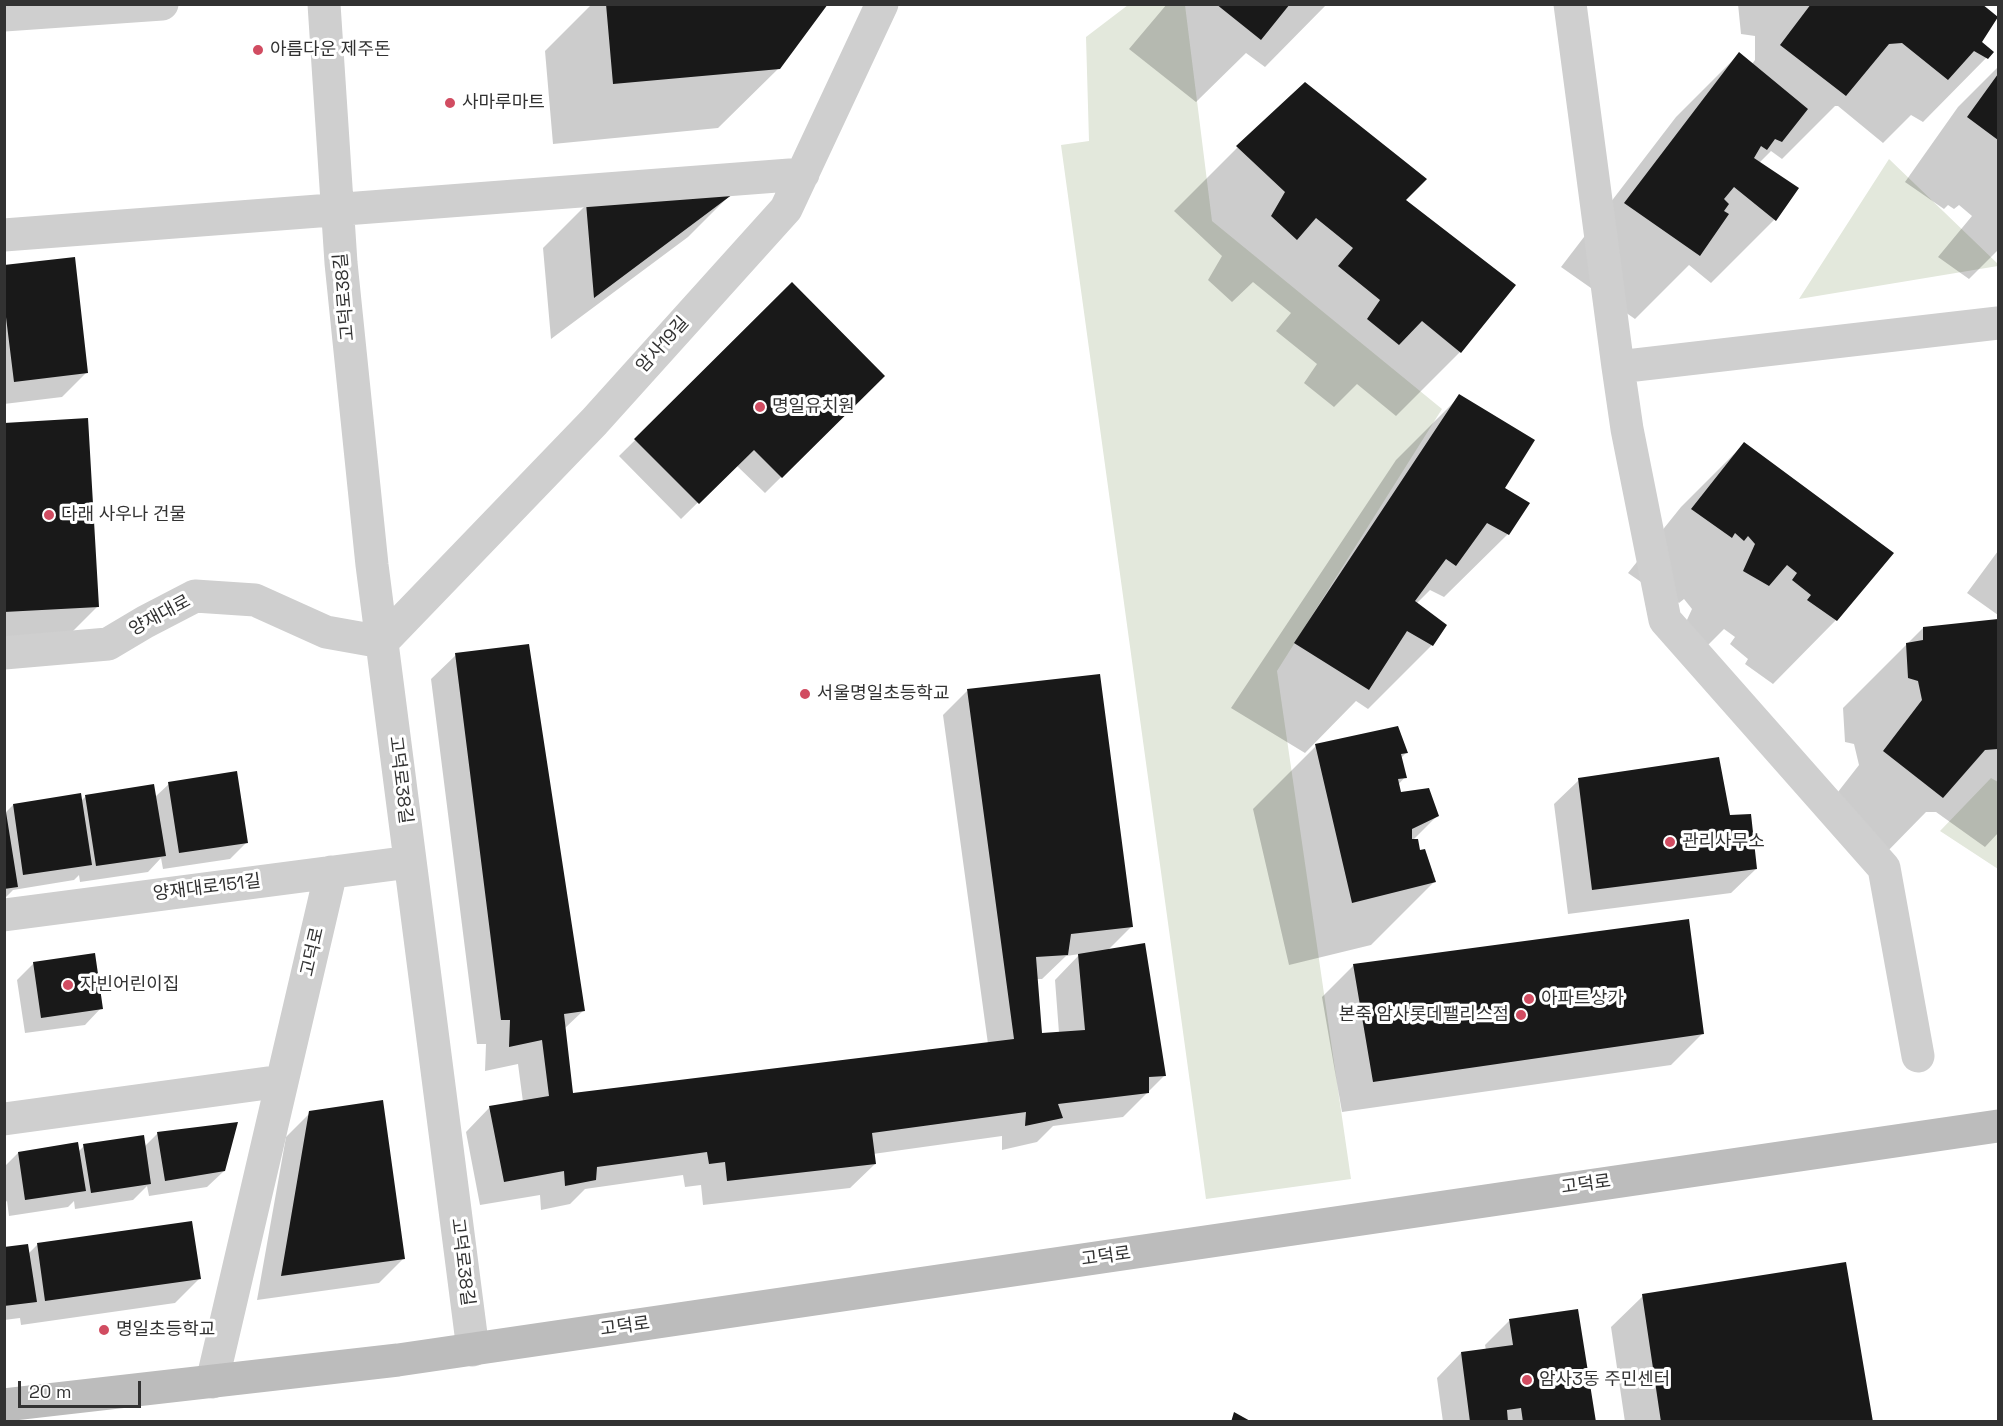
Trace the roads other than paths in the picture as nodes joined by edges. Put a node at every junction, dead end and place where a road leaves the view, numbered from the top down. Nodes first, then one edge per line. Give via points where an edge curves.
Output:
1 (162, 4) edge
2 (324, 4) edge
3 (882, 4) edge
4 (1570, 4) edge
5 (4, 15) edge
6 (803, 174) junction
7 (338, 208) junction
8 (4, 235) edge
9 (1998, 323) edge
10 (1618, 367) junction
11 (382, 642) junction
12 (4, 653) edge
13 (410, 862) junction
14 (331, 872) junction
15 (4, 915) edge
16 (1918, 1056) dead end
17 (282, 1081) junction
18 (4, 1119) edge
19 (1998, 1126) edge
20 (473, 1350) junction
21 (212, 1382) junction
22 (4, 1406) edge

1 - 5 street
2 - 7 street, 고덕로38길
3 - 6 street, 암사19길
4 - 10 street
6 - 7 street
6 - 11 street, 암사19길 via 786,209 594,422
7 - 8 street
7 - 11 street, 고덕로38길
9 - 10 street
10 - 16 street via 1665,620 1884,868
11 - 12 street, 양재대로 via 326,632 255,600 195,596 108,644
11 - 13 street, 고덕로38길
13 - 14 street, 양재대로151길
13 - 20 street, 고덕로38길
14 - 15 street, 양재대로151길
14 - 17 street, 고덕로
17 - 18 street
17 - 21 street, 고덕로
19 - 20 main road, 고덕로
20 - 21 main road, 고덕로
21 - 22 main road, 고덕로

